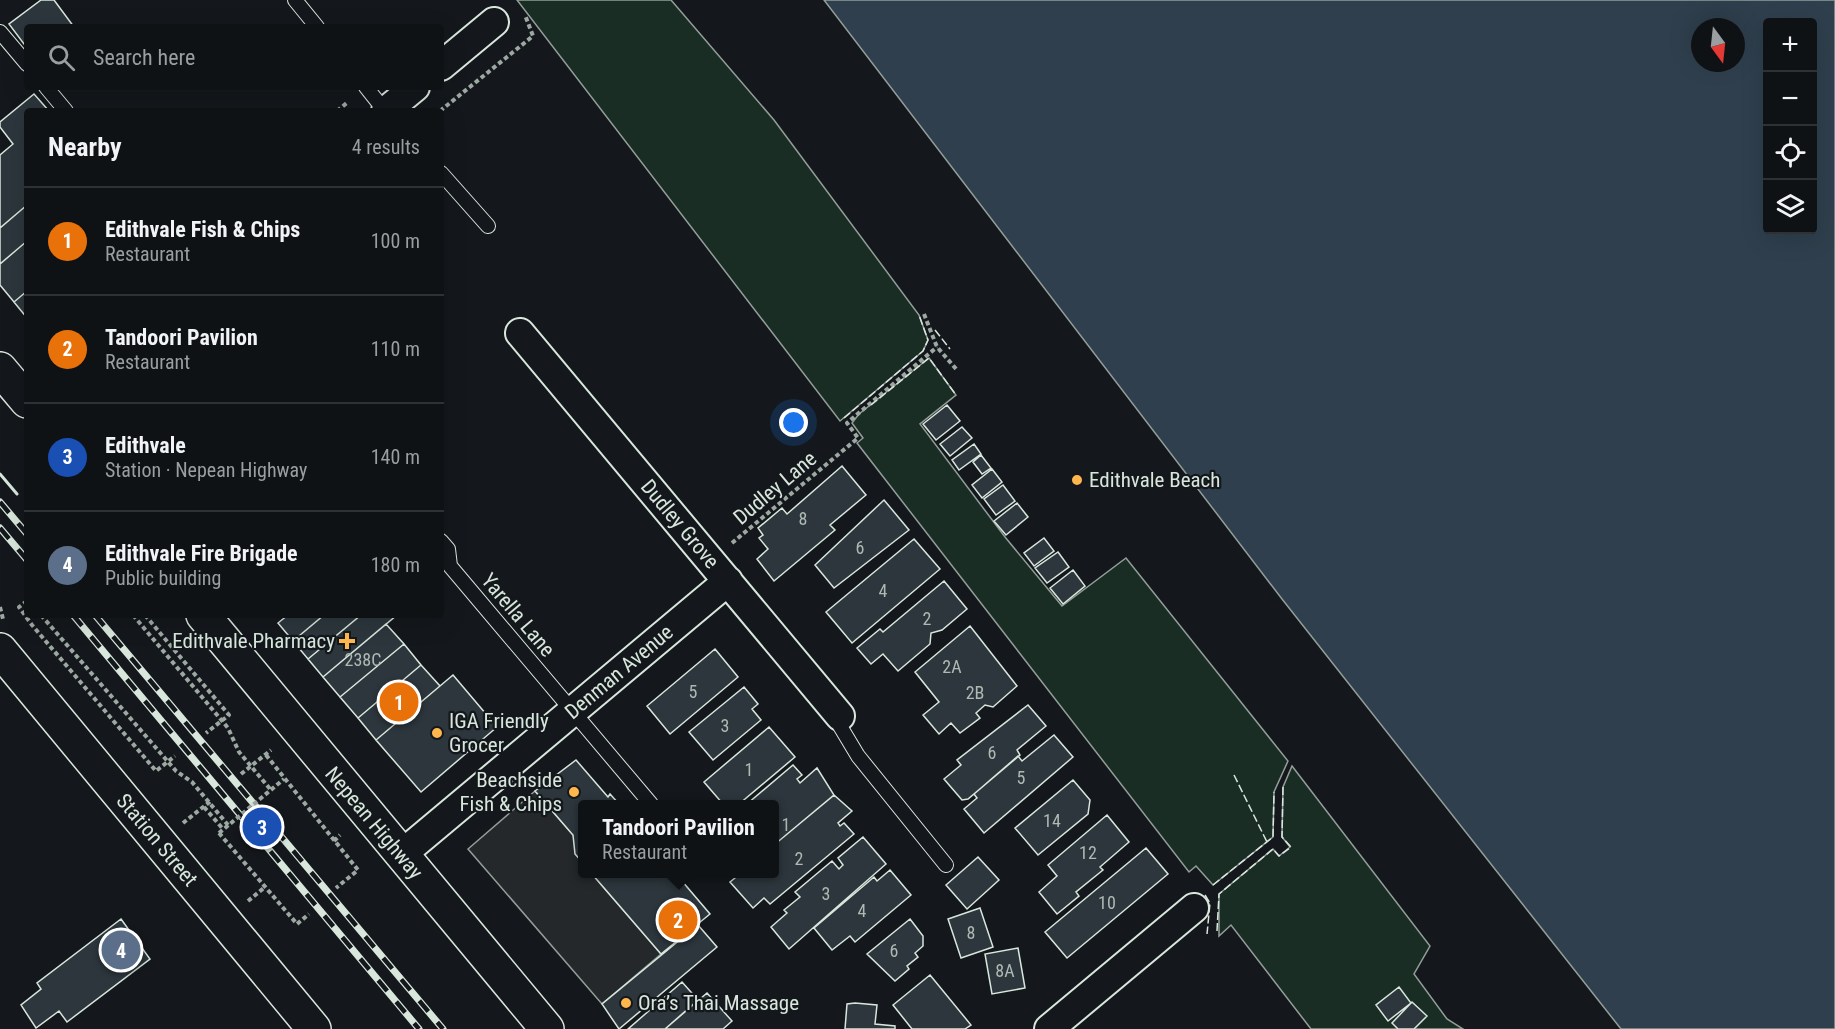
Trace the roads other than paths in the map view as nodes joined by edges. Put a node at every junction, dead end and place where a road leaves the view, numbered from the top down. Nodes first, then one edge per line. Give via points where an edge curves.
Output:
1 (295, 0) edge
2 (494, 22) dead end
3 (315, 24) edge
4 (0, 32) edge
5 (24, 60) edge
6 (444, 64) edge
7 (48, 90) edge
8 (368, 90) edge
9 (411, 90) edge
10 (64, 108) edge
11 (383, 108) edge
12 (389, 108) edge
13 (444, 176) edge
14 (488, 225) dead end
15 (520, 333) dead end
16 (0, 369) edge
17 (24, 397) edge
18 (444, 544) edge
19 (728, 581) junction
20 (205, 618) edge
21 (0, 650) edge
22 (573, 711) junction
23 (840, 716) joint
24 (648, 800) edge
25 (401, 855) junction
26 (946, 865) dead end
27 (1194, 908) dead end
28 (314, 1029) edge
29 (547, 1029) edge
30 (1049, 1029) edge

1 - 3 lane
2 - 6 street
4 - 5 lane
7 - 10 lane
8 - 11 lane
9 - 12 street
13 - 14 lane
15 - 19 street, Dudley Grove
16 - 17 main road
18 - 22 lane, Yarella Lane via 450,566
19 - 22 street, Denman Avenue
19 - 23 street, Dudley Grove
20 - 25 main road, Nepean Highway
21 - 28 main road, Station Street
22 - 24 lane, Yarella Lane
22 - 25 street, Denman Avenue
23 - 26 lane via 840,726 858,756
25 - 29 main road, Nepean Highway
27 - 30 street

